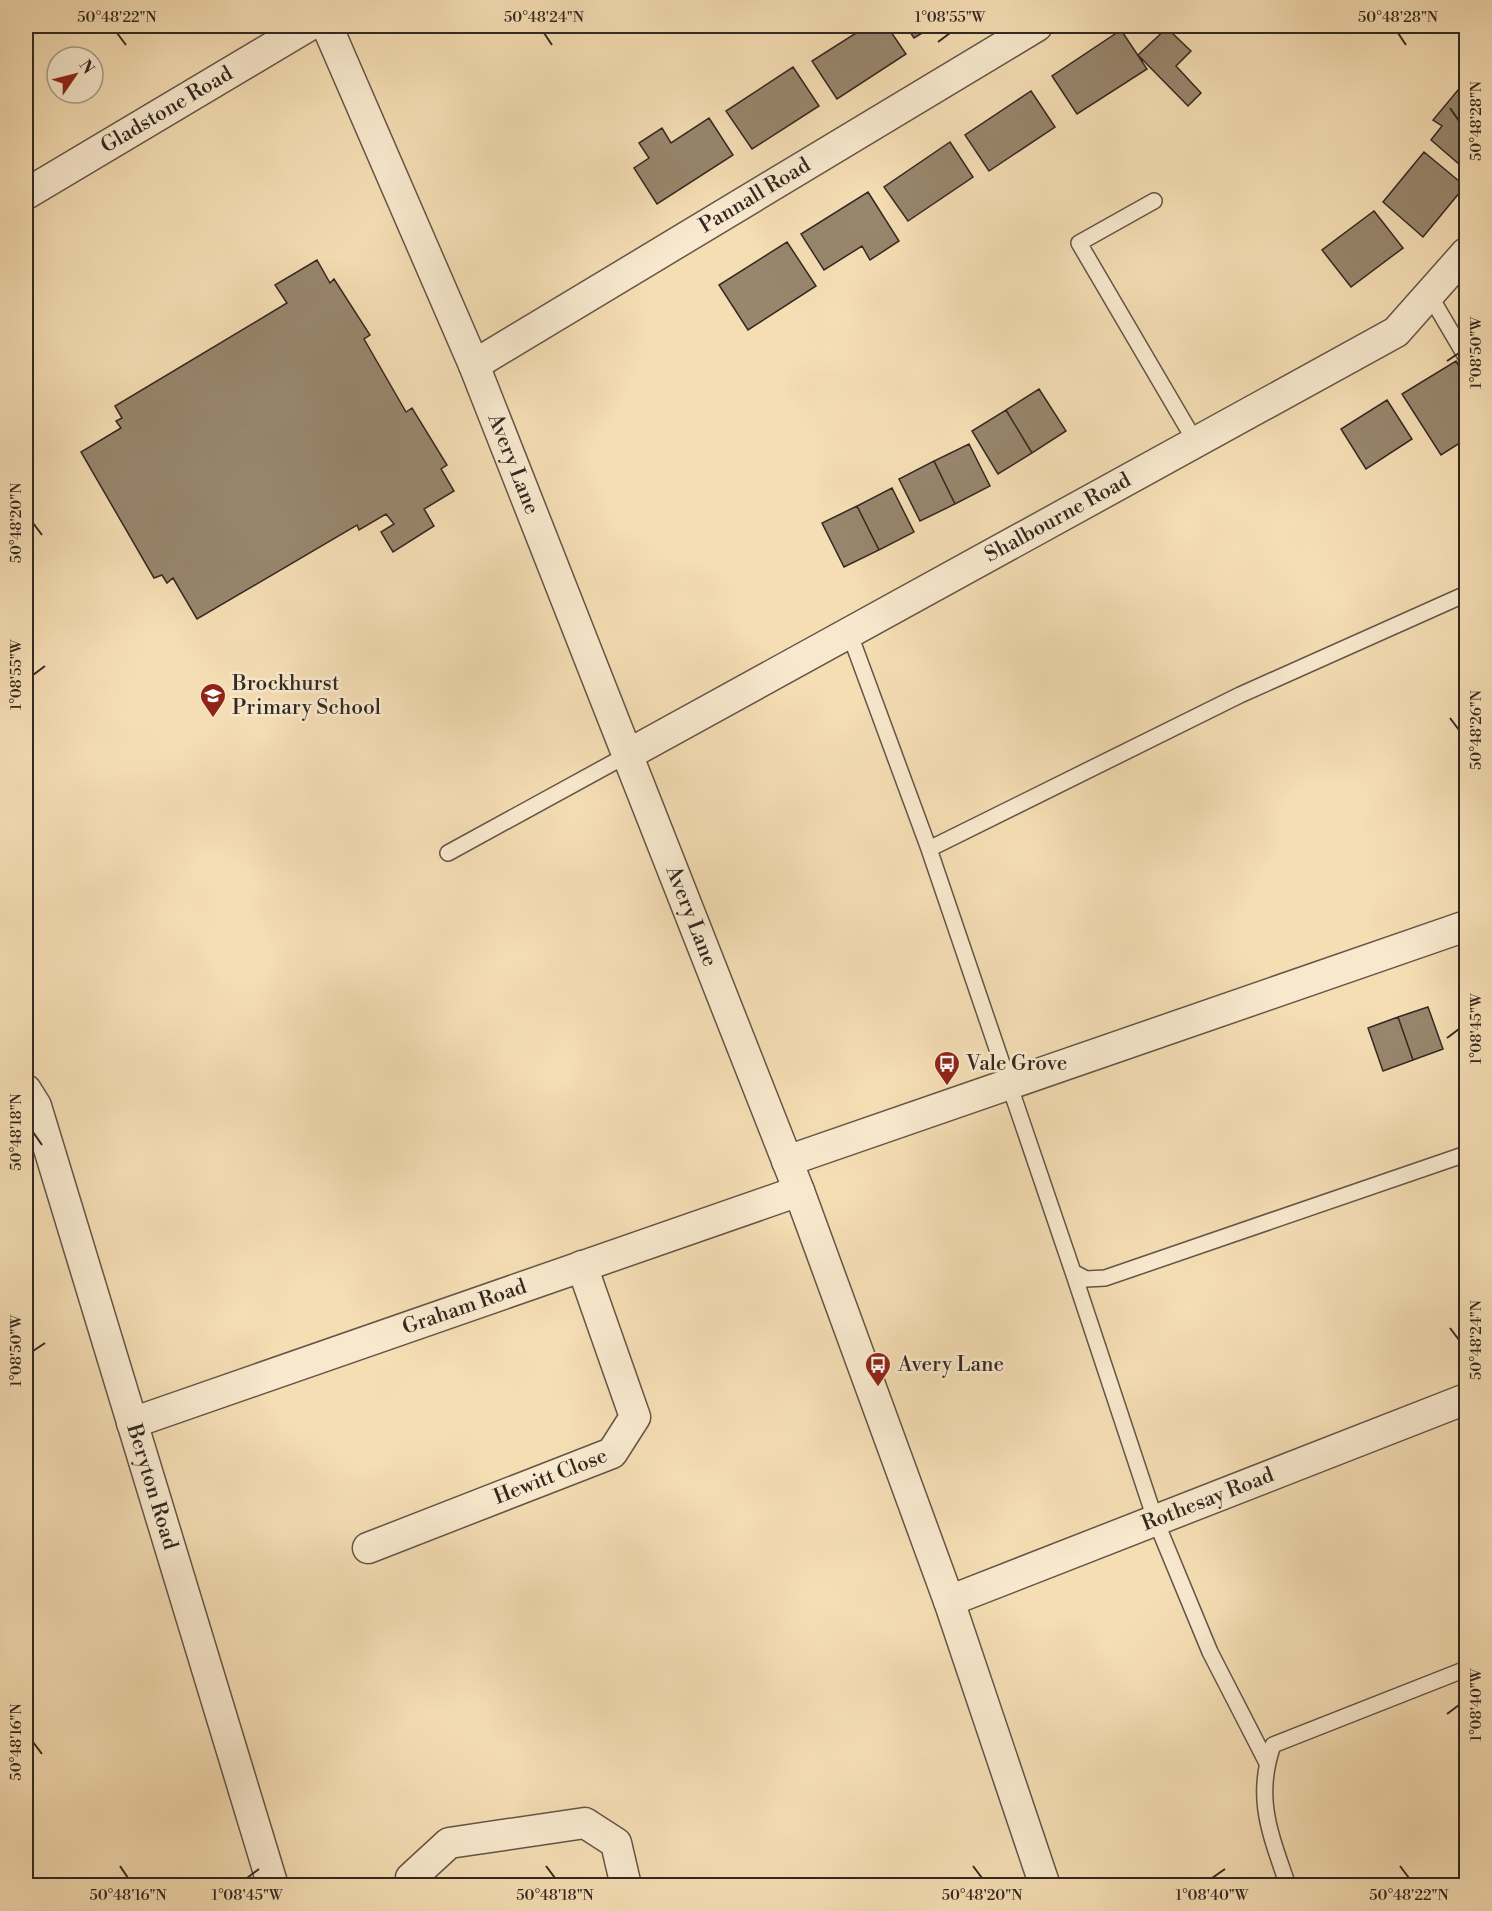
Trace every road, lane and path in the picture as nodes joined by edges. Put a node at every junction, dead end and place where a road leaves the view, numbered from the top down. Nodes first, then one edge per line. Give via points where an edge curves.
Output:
1 (308, 26) edge
2 (327, 26) edge
3 (1037, 26) edge
4 (26, 194) edge
5 (1154, 201) dead end
6 (1467, 253) edge
7 (1429, 294) junction
8 (1467, 357) edge
9 (474, 365) junction
10 (1195, 441) junction
11 (1467, 594) edge
12 (849, 632) junction
13 (627, 754) junction
14 (929, 849) junction
15 (448, 853) dead end
16 (1467, 926) edge
17 (1008, 1085) junction
18 (26, 1090) edge
19 (1467, 1154) edge
20 (787, 1161) junction
21 (799, 1191) junction
22 (582, 1266) junction
23 (1072, 1272) junction
24 (1467, 1399) edge
25 (132, 1423) junction
26 (1155, 1519) junction
27 (368, 1548) dead end
28 (948, 1601) junction
29 (1467, 1669) edge
30 (1267, 1763) junction
31 (273, 1886) edge
32 (412, 1886) edge
33 (627, 1886) edge
34 (1045, 1886) edge
35 (1288, 1886) edge

1 - 4 street, Gladstone Road
2 - 9 street, Avery Lane
3 - 9 street, Pannall Road
5 - 10 lane via 1079,243
6 - 7 street, Shalbourne Road
7 - 8 lane
7 - 10 street, Shalbourne Road via 1396,332
9 - 13 street, Avery Lane
10 - 12 street, Shalbourne Road
11 - 14 lane via 1240,694
12 - 13 street, Shalbourne Road
12 - 14 lane
13 - 15 lane
13 - 20 street, Avery Lane
14 - 17 lane
16 - 17 street
17 - 20 street
17 - 23 lane
18 - 25 street, Beryton Road via 36,1106
19 - 23 lane via 1105,1278 1086,1280
20 - 21 street, Avery Lane
21 - 22 street, Graham Road
21 - 28 street, Avery Lane
22 - 25 street, Graham Road
22 - 27 street, Hewitt Close via 635,1417 612,1453
23 - 26 lane
24 - 26 street, Rothesay Road
25 - 31 street, Beryton Road
26 - 28 street, Rothesay Road
26 - 30 lane via 1210,1652
28 - 34 street, Avery Lane
29 - 30 lane via 1273,1745
30 - 35 lane via 1263,1790 1266,1822
32 - 33 street via 411,1878 449,1843 585,1823 616,1843

